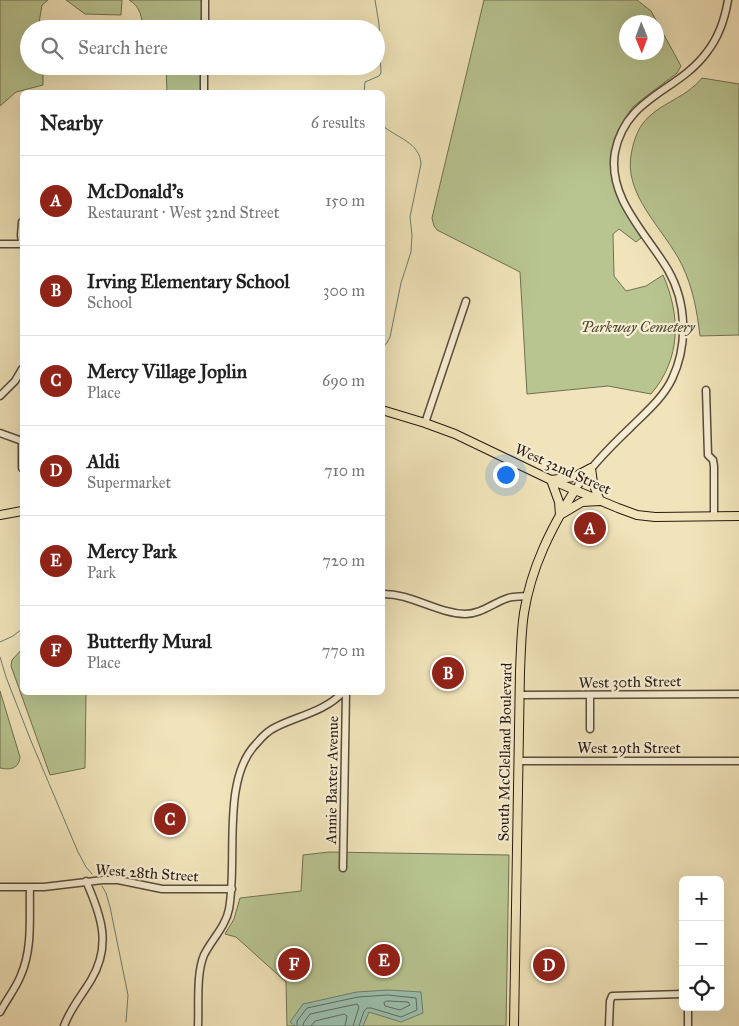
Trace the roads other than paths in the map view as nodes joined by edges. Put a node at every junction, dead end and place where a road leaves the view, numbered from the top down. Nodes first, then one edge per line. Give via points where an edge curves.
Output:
1 (205, 0) edge
2 (728, 0) edge
3 (205, 20) edge
4 (204, 75) edge
5 (204, 90) edge
6 (20, 243) edge
7 (0, 244) edge
8 (466, 301) dead end
9 (20, 372) edge
10 (706, 390) dead end
11 (0, 396) edge
12 (385, 411) edge
13 (425, 423) junction
14 (0, 433) edge
15 (20, 441) edge
16 (591, 468) junction
17 (551, 480) junction
18 (575, 490) junction
19 (600, 501) junction
20 (20, 511) edge
21 (0, 514) edge
22 (560, 514) junction
23 (714, 516) junction
24 (739, 516) edge
25 (385, 594) edge
26 (527, 596) junction
27 (739, 694) edge
28 (340, 695) edge
29 (344, 695) edge
30 (590, 695) junction
31 (520, 696) junction
32 (590, 729) dead end
33 (519, 760) junction
34 (739, 761) edge
35 (343, 868) dead end
36 (86, 881) junction
37 (0, 887) edge
38 (30, 887) junction
39 (232, 889) junction
40 (679, 994) edge
41 (688, 1011) edge
42 (0, 1012) edge
43 (64, 1026) edge
44 (198, 1026) edge
45 (514, 1026) edge
46 (609, 1026) edge
47 (688, 1026) edge

1 - 3 street
2 - 16 street via 720,28 708,52 635,111 619,137 614,165 619,192 669,271 680,299 684,330 672,379 665,390
4 - 5 street
6 - 7 street
8 - 13 street
9 - 11 street
10 - 23 street via 708,455 714,466
12 - 13 main road, West 32nd Street
13 - 17 main road, West 32nd Street
14 - 15 street
16 - 17 main road via 574,477
16 - 18 street
16 - 19 main road
17 - 18 main road, West 32nd Street
17 - 22 main road
18 - 19 main road, West 32nd Street
18 - 22 main road, South McClelland Boulevard
19 - 22 main road via 582,502
19 - 23 main road, West 32nd Street via 637,515
20 - 21 main road
22 - 26 main road, South McClelland Boulevard via 540,554
23 - 24 main road, West 32nd Street
25 - 26 street via 400,595 466,614 507,598
26 - 31 main road, South McClelland Boulevard via 522,629
27 - 30 street, West 30th Street
28 - 39 street via 308,715 274,728 255,744 241,765 235,794
29 - 35 street, Annie Baxter Avenue
30 - 31 street, West 30th Street
30 - 32 street
31 - 33 main road, South McClelland Boulevard
33 - 34 street, West 29th Street
33 - 45 main road, South McClelland Boulevard
36 - 38 street, West 28th Street
36 - 39 street, West 28th Street via 118,880 162,889
36 - 43 street via 102,920 102,952 96,972
37 - 38 street, West 28th Street
38 - 42 street via 27,956 19,980
39 - 44 street via 224,925 212,938 203,957
40 - 46 street via 612,996
41 - 47 street

